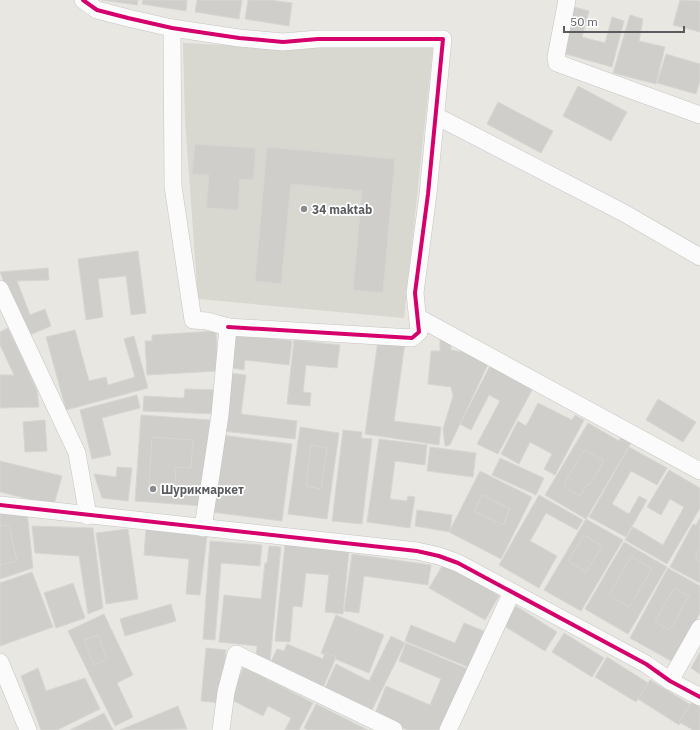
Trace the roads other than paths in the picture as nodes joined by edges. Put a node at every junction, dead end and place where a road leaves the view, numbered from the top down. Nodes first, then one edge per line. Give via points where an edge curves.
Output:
1 (83, 0) edge
2 (567, 0) edge
3 (172, 28) junction
4 (700, 115) edge
5 (436, 116) junction
6 (700, 257) edge
7 (0, 289) edge
8 (419, 318) junction
9 (228, 327) junction
10 (700, 471) edge
11 (0, 505) edge
12 (88, 516) junction
13 (203, 528) junction
14 (512, 592) junction
15 (700, 628) edge
16 (0, 662) edge
17 (670, 681) junction
18 (700, 697) edge
19 (28, 730) edge
20 (221, 730) edge
21 (394, 730) edge
22 (448, 730) edge

1 - 3 street via 97,10
2 - 4 street via 556,57 557,64
3 - 5 street via 283,42 318,39 443,39
3 - 9 street via 173,186 194,320
5 - 6 street via 624,213
5 - 8 street via 416,293
7 - 12 street via 77,453
8 - 9 street via 419,332 412,338
8 - 10 street
9 - 13 street via 220,415
11 - 12 street
12 - 13 street
13 - 14 street via 417,551 458,563
14 - 17 street via 646,664
14 - 22 street
15 - 17 street
16 - 19 street
17 - 18 street
20 - 21 street via 226,692 236,654

